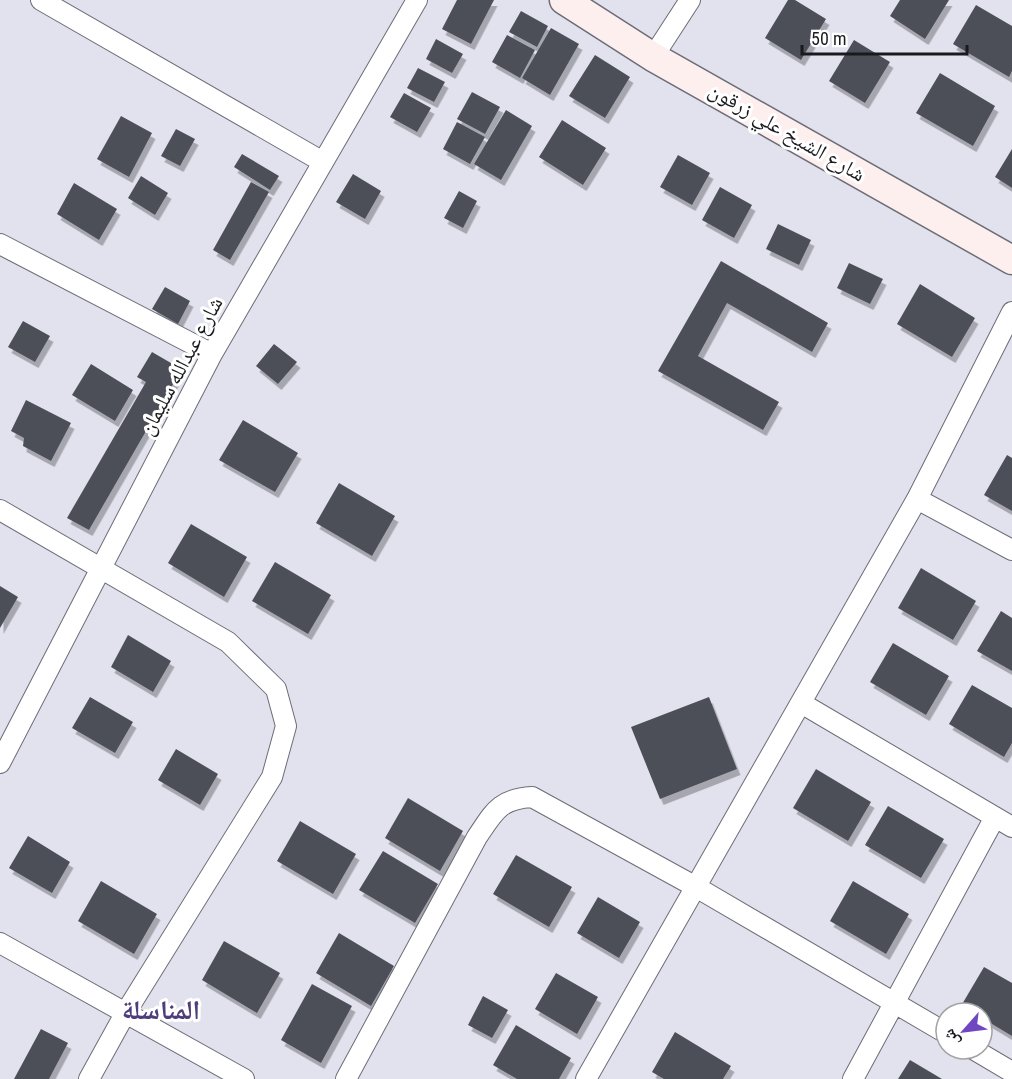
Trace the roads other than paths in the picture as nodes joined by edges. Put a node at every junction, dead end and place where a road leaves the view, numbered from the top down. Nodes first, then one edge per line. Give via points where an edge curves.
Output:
1 (41, 0) edge
2 (417, 0) edge
3 (564, 0) edge
4 (690, 0) edge
5 (653, 57) junction
6 (323, 162) junction
7 (0, 244) edge
8 (1012, 260) edge
9 (1012, 312) edge
10 (212, 354) junction
11 (917, 499) junction
12 (0, 510) edge
13 (1012, 550) edge
14 (100, 567) junction
15 (801, 703) junction
16 (0, 763) edge
17 (1003, 822) edge
18 (696, 887) junction
19 (0, 943) edge
20 (894, 1003) junction
21 (126, 1012) junction
22 (934, 1026) edge
23 (994, 1061) edge
24 (1012, 1072) edge
25 (89, 1079) edge
26 (244, 1079) edge
27 (346, 1079) edge
28 (586, 1079) edge
29 (853, 1079) edge

1 - 6 street
2 - 6 street, شارع عبدالله سليمان
3 - 5 main road, شارع الشيخ علي زرقون
4 - 5 street
5 - 8 main road, شارع الشيخ علي زرقون
6 - 10 street, شارع عبدالله سليمان
7 - 10 street
9 - 11 street
10 - 14 street, شارع عبدالله سليمان
11 - 13 street
11 - 15 street
12 - 14 street
14 - 16 street, شارع عبدالله سليمان
14 - 21 street via 228,642 276,689 286,726 272,777
15 - 17 street
15 - 18 street
17 - 20 street
18 - 20 street
18 - 27 street via 532,796 513,798 498,807 477,837
18 - 28 street
19 - 21 street
20 - 22 street
20 - 29 street
21 - 25 street
21 - 26 street
23 - 24 street

